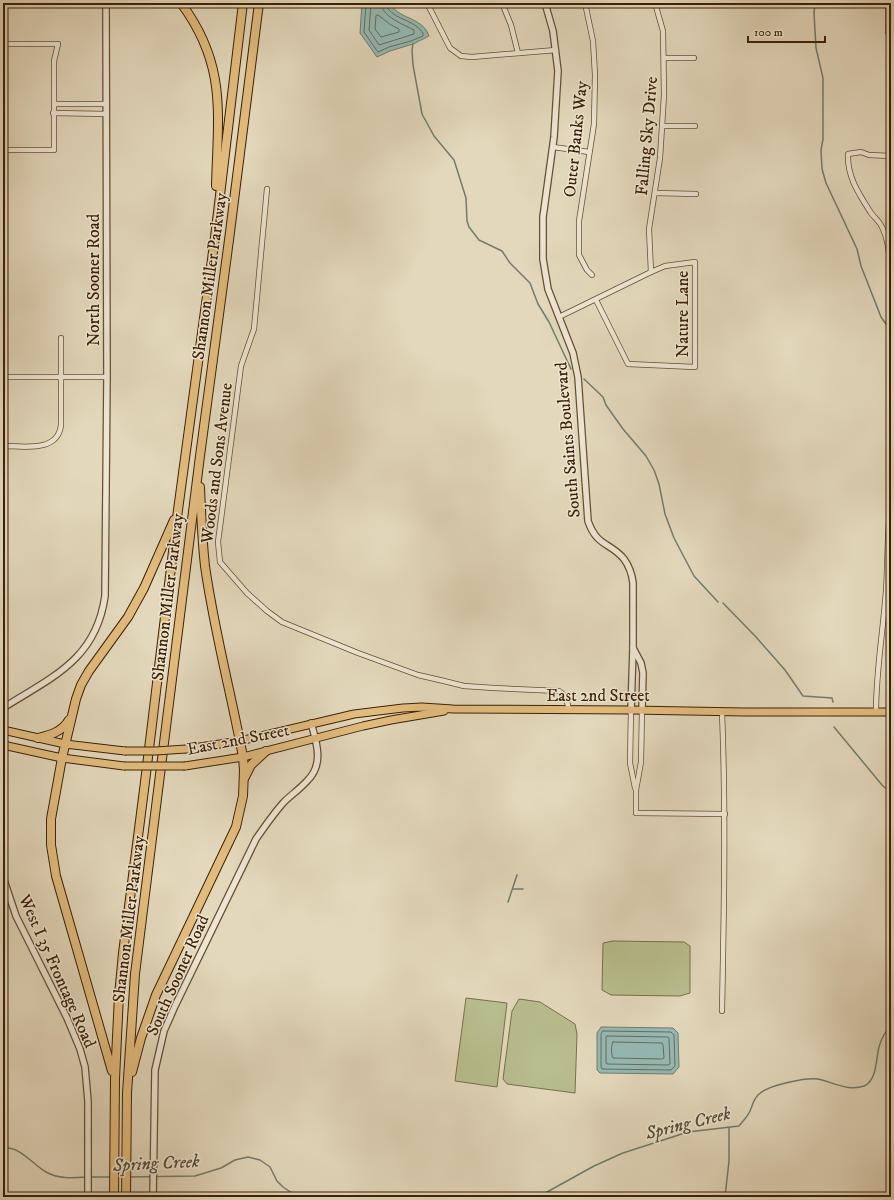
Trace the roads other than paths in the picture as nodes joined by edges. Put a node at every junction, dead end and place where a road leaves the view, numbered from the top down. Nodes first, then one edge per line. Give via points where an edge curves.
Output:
1 (106, 3) edge
2 (181, 3) edge
3 (244, 3) edge
4 (259, 3) edge
5 (427, 3) edge
6 (502, 3) edge
7 (545, 3) edge
8 (585, 3) edge
9 (655, 3) edge
10 (888, 3) edge
11 (888, 32) dead end
12 (3, 44) edge
13 (556, 50) junction
14 (518, 53) junction
15 (664, 58) junction
16 (694, 58) dead end
17 (54, 104) junction
18 (80, 104) junction
19 (107, 104) junction
20 (53, 113) junction
21 (80, 114) junction
22 (107, 114) junction
23 (662, 126) junction
24 (695, 126) dead end
25 (553, 147) junction
26 (3, 150) edge
27 (589, 152) junction
28 (891, 156) edge
29 (267, 189) dead end
30 (655, 193) junction
31 (696, 194) dead end
32 (215, 237) junction
33 (891, 270) edge
34 (651, 272) junction
35 (592, 275) dead end
36 (596, 300) junction
37 (559, 317) junction
38 (61, 338) dead end
39 (3, 377) edge
40 (61, 377) junction
41 (107, 377) junction
42 (3, 446) edge
43 (200, 456) junction
44 (891, 500) edge
45 (178, 510) junction
46 (633, 648) junction
47 (3, 708) edge
48 (453, 710) junction
49 (569, 710) junction
50 (631, 710) junction
51 (642, 710) junction
52 (722, 712) junction
53 (876, 712) junction
54 (891, 712) edge
55 (71, 718) junction
56 (311, 723) junction
57 (3, 730) edge
58 (38, 738) junction
59 (315, 739) junction
60 (240, 741) junction
61 (65, 744) junction
62 (3, 746) edge
63 (266, 751) junction
64 (243, 757) junction
65 (62, 758) junction
66 (244, 780) junction
67 (636, 790) junction
68 (725, 814) junction
69 (3, 876) edge
70 (722, 1011) dead end
71 (115, 1079) junction
72 (127, 1093) junction
73 (126, 1193) edge
74 (114, 1194) edge
75 (88, 1197) edge
76 (153, 1197) edge

1 - 19 street, North Sooner Road
2 - 32 highway via 207,49 217,86 219,111
3 - 32 highway, Shannon Miller Parkway
4 - 43 highway, Shannon Miller Parkway
5 - 14 street via 450,48 461,56
6 - 14 street via 511,24
7 - 13 street, South Saints Boulevard
8 - 27 street, Outer Banks Way via 593,41 595,76 594,124
9 - 15 street, Falling Sky Drive via 663,31
10 - 11 street
12 - 17 street via 58,44 54,61
13 - 14 street
13 - 25 street, South Saints Boulevard via 557,85
15 - 16 street
15 - 23 street, Falling Sky Drive
17 - 18 street
17 - 20 street
18 - 19 street
18 - 21 street
19 - 22 street, North Sooner Road
20 - 21 street
20 - 26 street via 54,150
21 - 22 street
22 - 41 street, North Sooner Road
23 - 24 street
23 - 30 street, Falling Sky Drive
25 - 27 street
25 - 37 street, South Saints Boulevard via 545,195 542,239 545,276
27 - 35 street, Outer Banks Way via 579,222 580,255
28 - 33 street via 861,152 848,154 847,164 858,192 882,226 888,241
29 - 49 street, Woods and Sons Avenue via 254,329 241,366 219,535 220,562 247,593 282,622 358,654 418,675 464,686 560,691 567,700
30 - 31 street
30 - 34 street, Falling Sky Drive via 649,229
32 - 45 highway, Shannon Miller Parkway
34 - 36 street
34 - 36 street, Nature Lane via 665,266 695,262 695,367 628,364
36 - 37 street
37 - 46 street, South Saints Boulevard via 573,353 578,378 588,521 598,540 618,553 631,574
38 - 40 street
39 - 40 street
40 - 41 street
40 - 42 street via 61,426 56,439 41,446
41 - 47 street, North Sooner Road via 106,596 98,626 78,656 61,672
43 - 60 highway via 205,566
43 - 72 highway, Shannon Miller Parkway via 137,954
44 - 53 street
45 - 55 highway via 161,553 128,617 81,685
45 - 71 highway, Shannon Miller Parkway via 123,953
46 - 50 street, South Saints Boulevard
46 - 51 street, South Saints Boulevard via 643,672
48 - 49 main road, East 2nd Street
48 - 56 main road, East 2nd Street via 403,708
48 - 59 main road, East 2nd Street via 391,720
49 - 50 main road, East 2nd Street
50 - 51 main road, East 2nd Street
50 - 67 street, South Saints Boulevard via 630,763
51 - 52 main road, East 2nd Street
51 - 67 street, South Saints Boulevard via 641,762
52 - 53 main road, East 2nd Street
52 - 68 street
53 - 54 main road, East 2nd Street
55 - 58 highway via 55,733
55 - 61 highway
56 - 59 street, South Sooner Road
56 - 60 main road, East 2nd Street
57 - 58 main road, East 2nd Street
58 - 61 main road, East 2nd Street
59 - 63 main road, East 2nd Street
59 - 76 street, South Sooner Road via 318,751 312,776 284,802 256,839 164,1031 155,1070
60 - 61 main road, East 2nd Street, bridge via 156,751 125,751
60 - 64 highway
61 - 65 highway
62 - 65 main road, East 2nd Street
63 - 64 main road, East 2nd Street
63 - 66 highway via 252,765
64 - 65 main road, East 2nd Street, bridge via 184,766 124,766
64 - 66 highway
65 - 71 highway via 51,819 52,859
66 - 72 highway via 236,827 156,994 141,1038
67 - 68 street, South Saints Boulevard via 636,813
68 - 70 street
69 - 75 street, West I 35 Frontage Road via 16,916 70,1023 80,1049 87,1085
71 - 74 highway, Shannon Miller Parkway
72 - 73 highway, Shannon Miller Parkway

